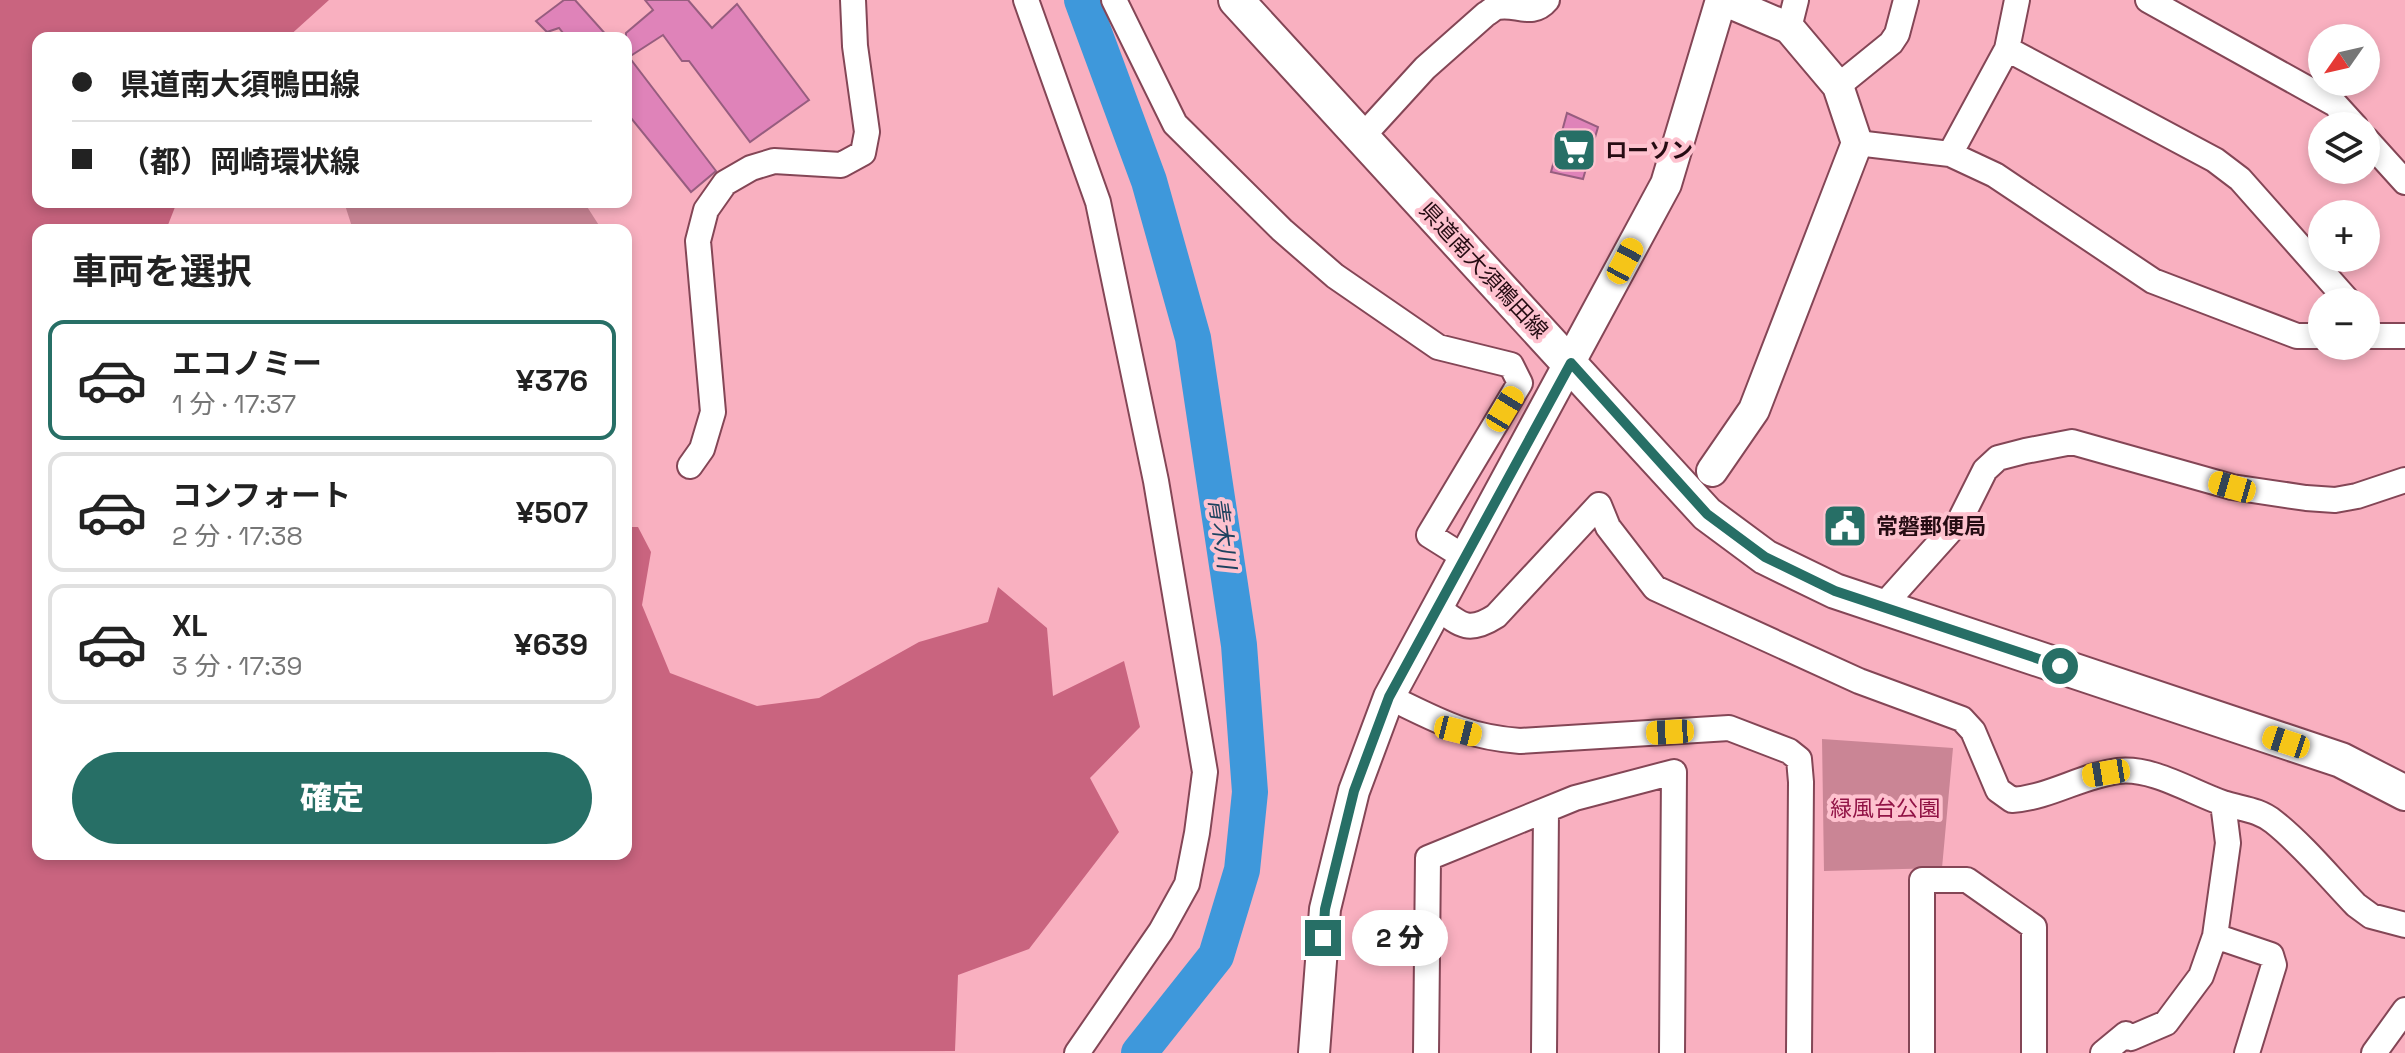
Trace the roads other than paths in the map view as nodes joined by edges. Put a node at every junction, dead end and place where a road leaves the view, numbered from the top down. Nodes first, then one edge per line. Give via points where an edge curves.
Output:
1 (853, 0) edge
2 (1026, 0) edge
3 (1114, 0) edge
4 (1236, 0) edge
5 (1547, 0) edge
6 (1722, 0) edge
7 (1906, 0) edge
8 (2017, 0) edge
9 (2148, 0) edge
10 (1793, 14) edge
11 (2007, 49) junction
12 (1838, 86) junction
13 (2342, 112) edge
14 (1361, 138) junction
15 (1857, 143) junction
16 (1950, 154) junction
17 (2380, 154) edge
18 (2405, 182) edge
19 (2337, 288) edge
20 (2380, 332) edge
21 (2308, 336) edge
22 (2405, 336) edge
23 (1571, 363) junction
24 (690, 466) dead end
25 (1712, 471) dead end
26 (2405, 480) edge
27 (1464, 557) junction
28 (1436, 606) junction
29 (1882, 607) junction
30 (1389, 697) junction
31 (2405, 793) edge
32 (2223, 803) junction
33 (1546, 810) junction
34 (2405, 925) edge
35 (2215, 936) junction
36 (2405, 1010) edge
37 (1077, 1053) edge
38 (1314, 1053) edge
39 (1426, 1053) edge
40 (1544, 1053) edge
41 (1672, 1053) edge
42 (1799, 1053) edge
43 (1922, 1053) edge
44 (2034, 1053) edge
45 (2103, 1053) edge
46 (2247, 1053) edge
47 (2374, 1053) edge

1 - 24 street via 867,132 863,153 841,165 774,161 751,168 725,183 706,210 698,241 713,412 702,449
2 - 37 street via 1098,202 1156,481 1205,772 1187,884
3 - 27 street via 1175,124 1282,230 1335,276 1438,347 1511,365 1520,383 1429,535
4 - 14 main road, 県道南大須鴨田線
5 - 14 street via 1537,8 1498,7 1486,14 1425,68
6 - 10 street
6 - 23 street via 1666,184
7 - 12 street via 1891,43
8 - 11 street
9 - 13 street
10 - 12 street
11 - 16 street
11 - 19 street via 2215,160 2240,179
12 - 15 street
14 - 23 main road, 県道南大須鴨田線
15 - 16 street
15 - 25 street via 1754,410
16 - 21 street via 1995,175 2153,281
17 - 18 street
20 - 22 street
23 - 27 street
23 - 29 main road, 県道南大須鴨田線 via 1707,514 1765,557
26 - 29 street via 2357,496 2306,498 2232,487 2072,442 2025,451 1998,458 1985,470 1960,520
27 - 28 street
28 - 30 street
28 - 32 street via 1465,626 1477,627 1496,616 1599,505 1608,527 1655,588 1859,681 1962,719 1973,731 1998,790 2012,800 2123,771 2152,775
29 - 31 main road, 県道南大須鴨田線 via 2341,760
30 - 38 street via 1354,791 1325,909
30 - 42 street via 1458,731 1491,739 1729,728 1799,759
32 - 34 street via 2256,810 2274,822 2356,905 2371,916
32 - 35 street via 2228,843
33 - 39 street via 1428,858
33 - 40 street
33 - 41 street via 1674,772
35 - 45 street via 2201,976 2166,1023 2131,1038 2126,1034
35 - 46 street via 2271,955 2274,965
36 - 47 street
43 - 44 street via 1922,880 1967,880 2034,927

